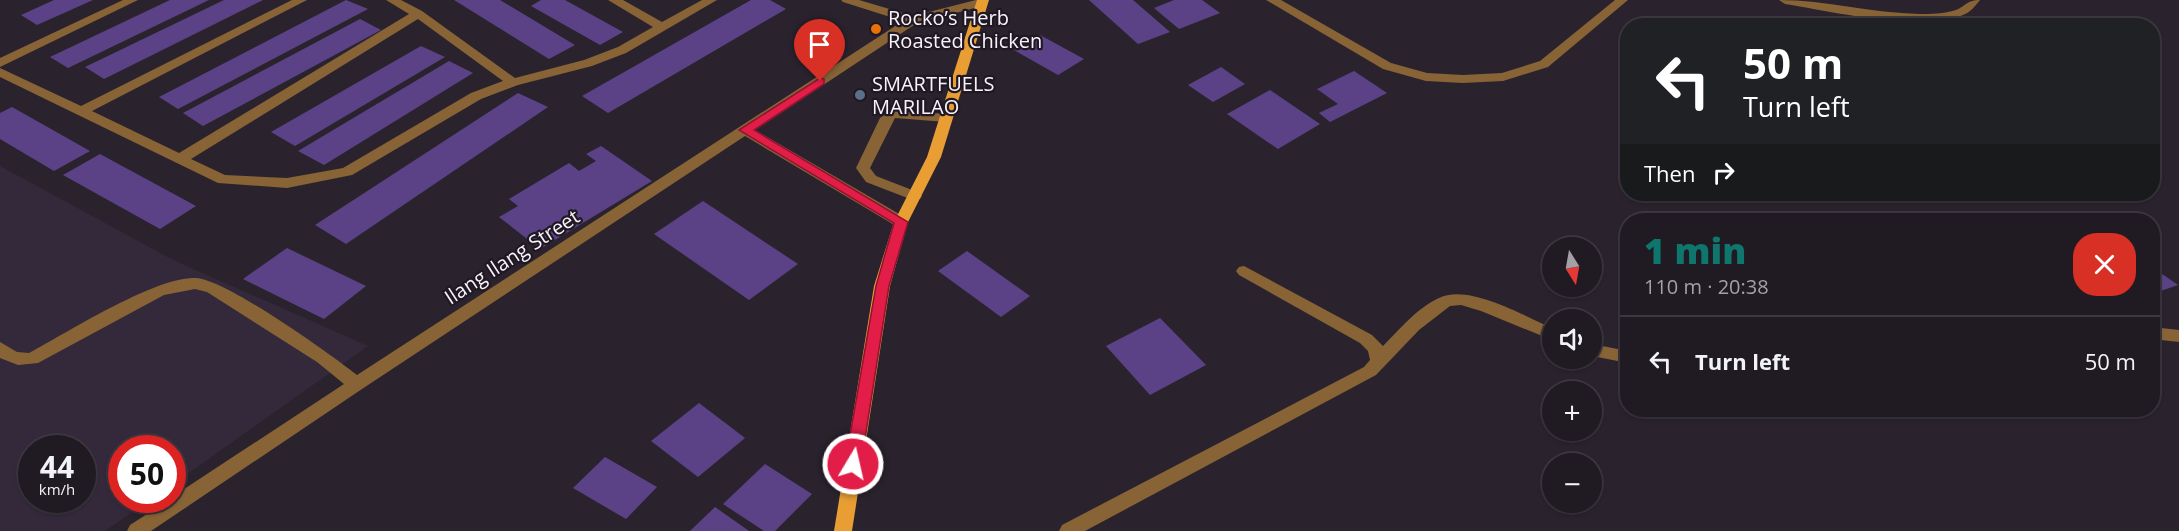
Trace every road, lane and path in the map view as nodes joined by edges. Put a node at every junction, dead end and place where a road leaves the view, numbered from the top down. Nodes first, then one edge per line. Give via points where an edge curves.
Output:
1 (132, 0) edge
2 (301, 0) edge
3 (392, 0) edge
4 (614, 0) edge
5 (711, 0) edge
6 (847, 0) edge
7 (1272, 0) edge
8 (1622, 0) edge
9 (1785, 0) edge
10 (1974, 0) edge
11 (983, 1) edge
12 (418, 14) junction
13 (913, 20) junction
14 (663, 28) junction
15 (0, 63) edge
16 (0, 72) edge
17 (513, 82) junction
18 (82, 111) junction
19 (946, 118) junction
20 (745, 130) junction
21 (180, 159) junction
22 (915, 196) junction
23 (901, 222) junction
24 (1244, 271) dead end
25 (1542, 330) edge
26 (2160, 334) edge
27 (2179, 336) edge
28 (0, 348) edge
29 (1602, 352) edge
30 (1620, 355) edge
31 (1378, 361) junction
32 (356, 384) junction
33 (136, 531) edge
34 (843, 531) edge
35 (1068, 531) edge

1 - 15 street
2 - 18 street
3 - 12 street
4 - 14 street
5 - 14 street
6 - 13 street
7 - 8 street via 1387,66 1426,77 1463,79 1503,77 1544,64
9 - 10 street via 1915,18 1955,14 1967,9
11 - 13 street
11 - 19 main road
12 - 17 street
12 - 21 street
13 - 20 street, Ilang Ilang Street
14 - 17 street via 588,63
16 - 18 street
17 - 21 street via 476,96 346,172 287,183 223,180
18 - 21 street
19 - 22 main road via 934,157
19 - 22 street via 892,114 863,168 871,179
20 - 23 street
20 - 32 street, Ilang Ilang Street
22 - 23 main road
23 - 34 main road via 882,286
24 - 31 street via 1366,339 1376,349
25 - 31 street via 1470,301 1452,299 1436,306
26 - 27 street
28 - 32 street via 17,360 32,358 160,290 195,283 212,287 323,358
29 - 30 street
31 - 35 street via 1370,371
32 - 33 street, Ilang Ilang Street

